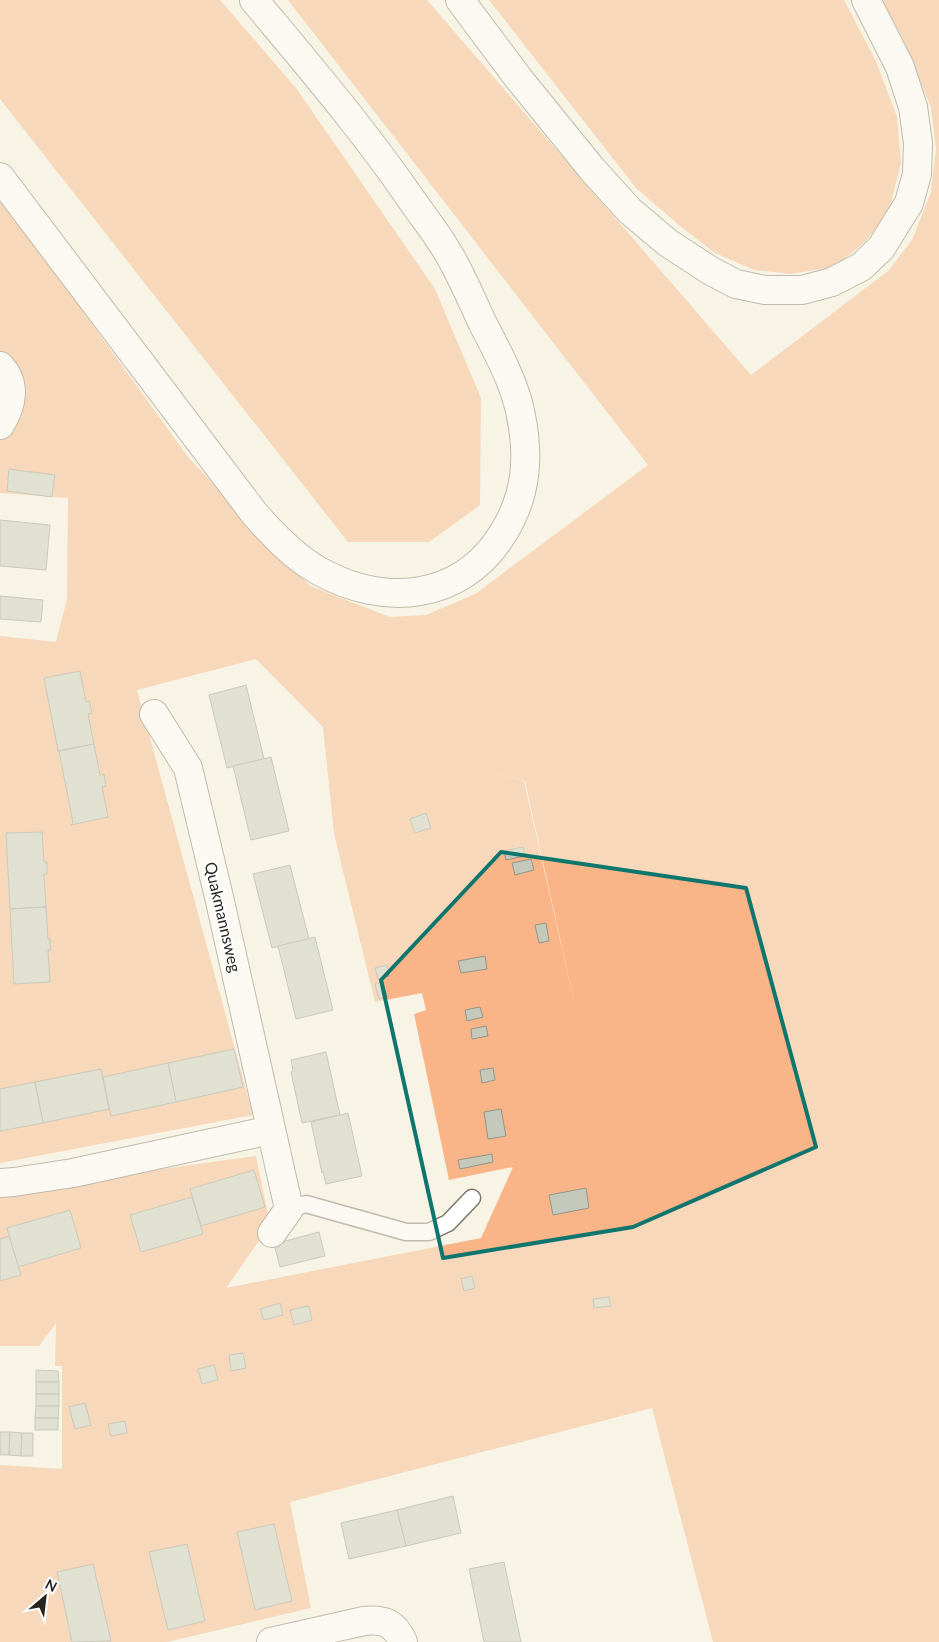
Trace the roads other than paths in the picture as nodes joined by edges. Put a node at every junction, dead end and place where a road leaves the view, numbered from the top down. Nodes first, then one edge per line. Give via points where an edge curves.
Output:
1 (254, 0) edge
2 (460, 0) edge
3 (866, 0) edge
4 (0, 177) edge
5 (0, 366) edge
6 (0, 425) edge
7 (154, 714) dead end
8 (271, 1130) junction
9 (0, 1183) edge
10 (472, 1198) dead end
11 (289, 1209) junction
12 (272, 1233) dead end
13 (271, 1642) edge
14 (403, 1642) edge

1 - 4 main road via 379,152 450,255 504,366 520,410 526,460 522,494 511,522 493,550 469,572 438,588 417,592 372,590 346,584 294,554 254,513
2 - 3 main road via 592,168 630,210 668,243 736,284 764,290 802,290 832,282 861,267 881,248 909,203 917,174 918,143 913,107 900,67
5 - 6 main road via 10,385 12,399 8,414
7 - 8 main road, Quakmannsweg via 188,768
8 - 9 main road via 73,1173
8 - 11 main road, Quakmannsweg
10 - 11 lane via 448,1223 429,1232 406,1232 306,1204
11 - 12 main road
13 - 14 main road via 378,1620 394,1626

